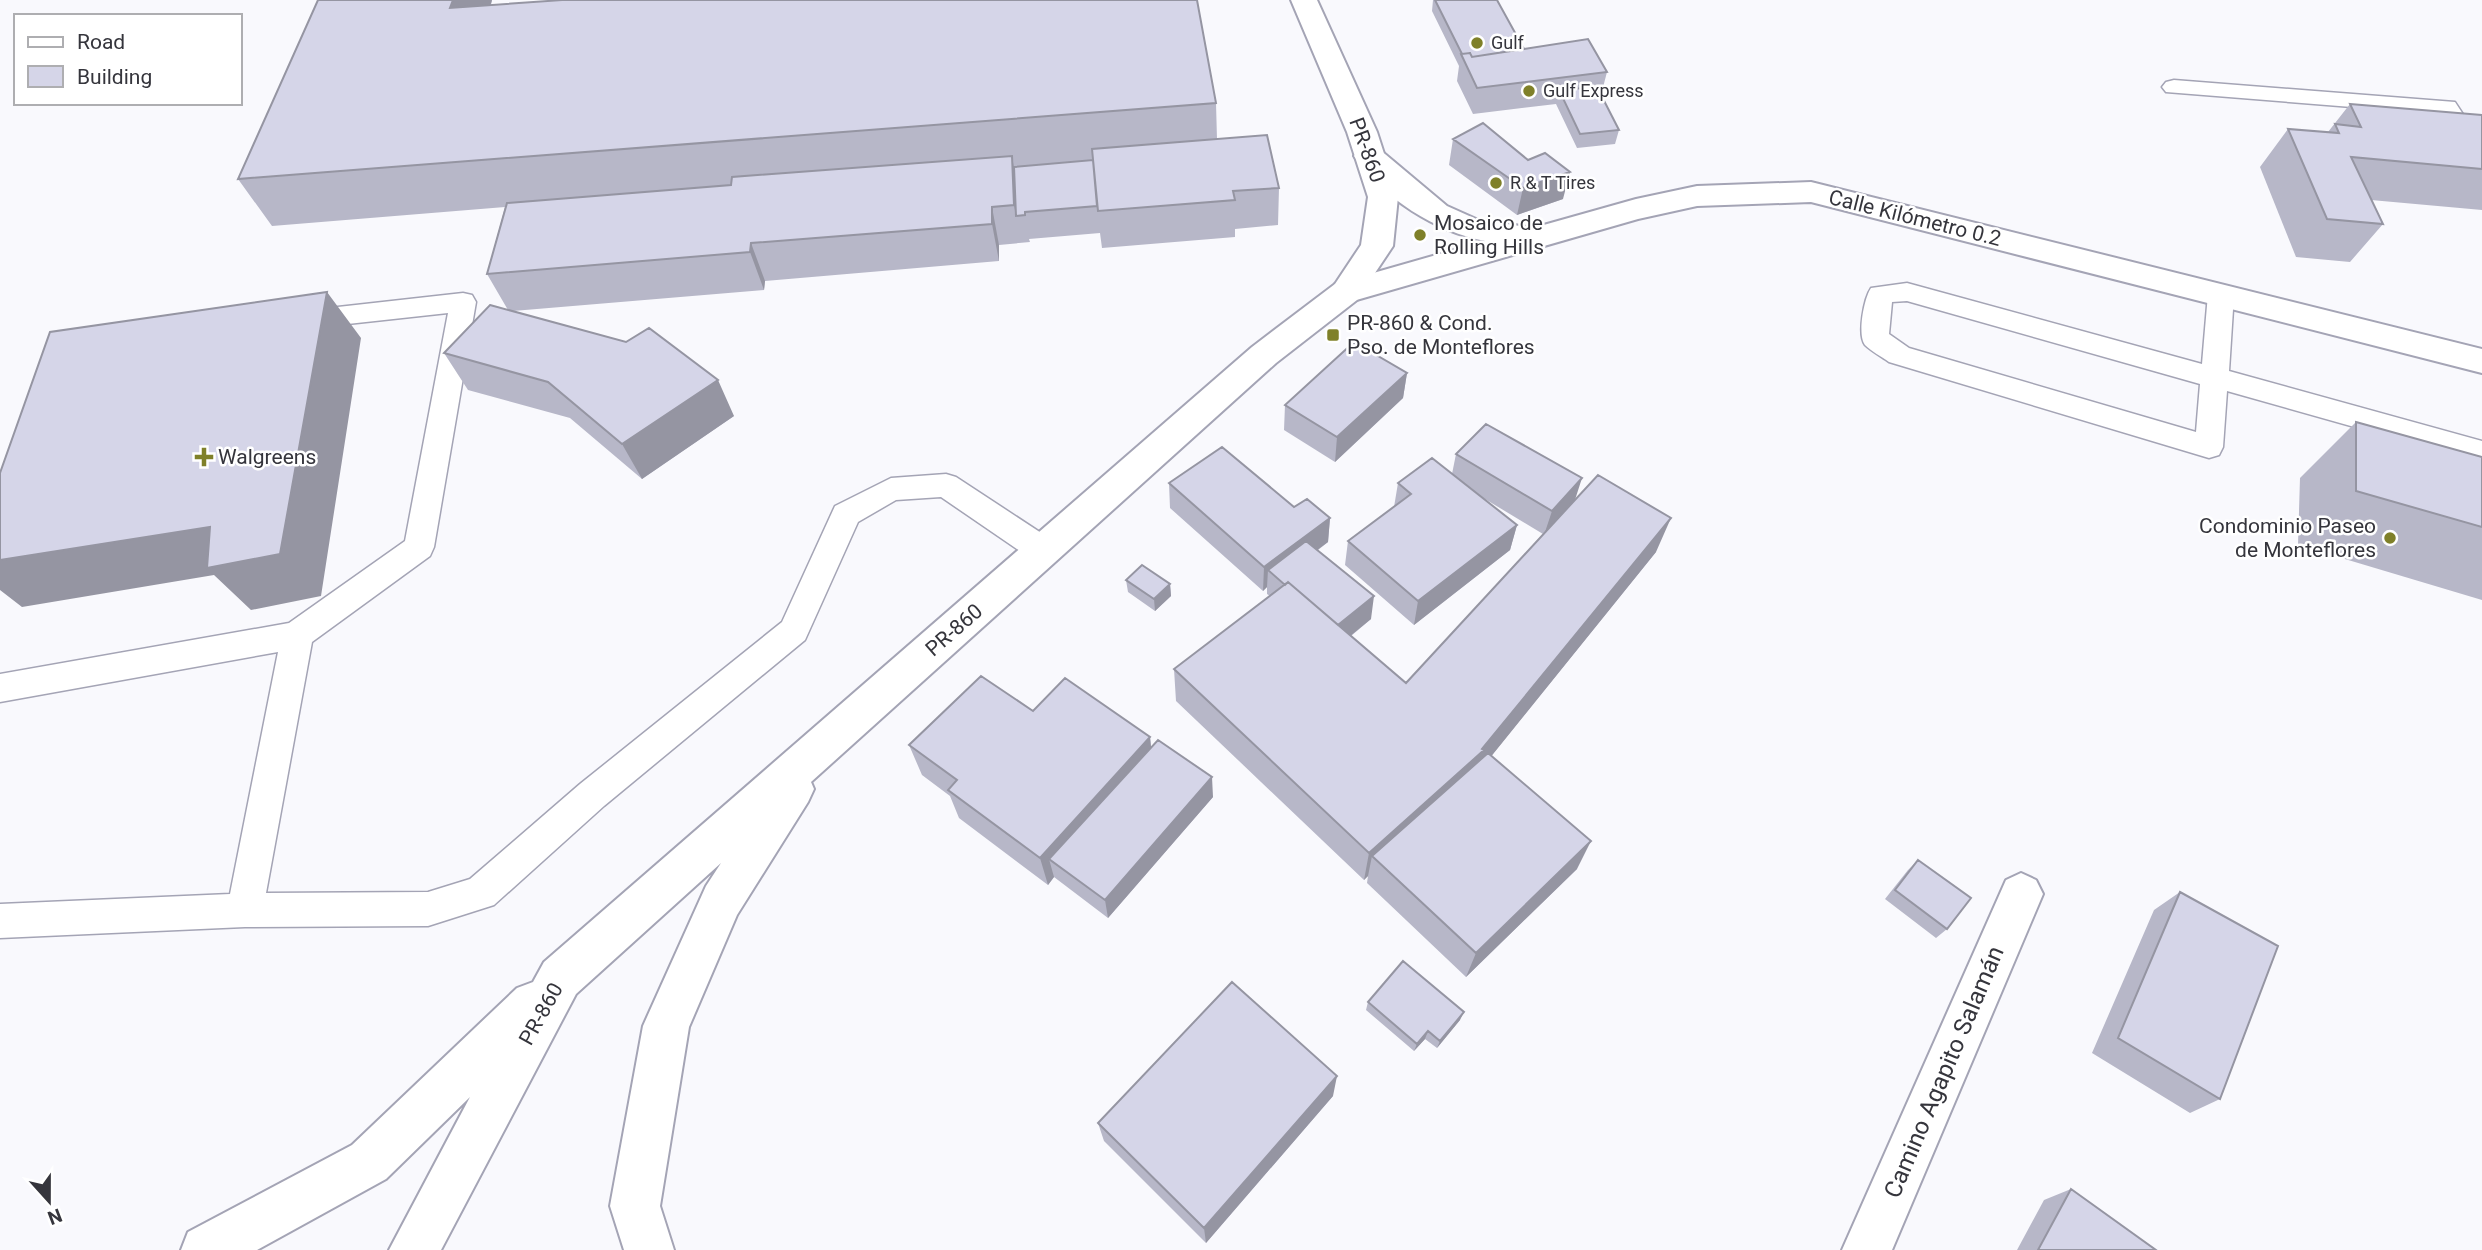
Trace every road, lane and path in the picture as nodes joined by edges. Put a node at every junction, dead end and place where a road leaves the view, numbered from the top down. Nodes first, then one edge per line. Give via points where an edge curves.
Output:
1 (1304, 0) edge
2 (2174, 88) dead end
3 (1369, 156) junction
4 (2482, 162) edge
5 (1545, 236) junction
6 (1346, 292) junction
7 (2221, 295) junction
8 (270, 324) edge
9 (2482, 360) edge
10 (2214, 377) junction
11 (2482, 452) edge
12 (1044, 551) junction
13 (297, 635) junction
14 (0, 688) edge
15 (820, 748) junction
16 (2021, 894) dead end
17 (245, 910) junction
18 (0, 921) edge
19 (560, 978) junction
20 (206, 1250) edge
21 (414, 1250) edge
22 (649, 1250) edge
23 (1867, 1250) edge

1 - 3 street, PR-860 / PR-860
2 - 4 lane via 2447,107
3 - 5 street via 1418,202 1446,221 1485,234
3 - 6 street, PR-860 / PR-860 via 1383,197 1377,246
5 - 6 street, Calle Kilómetro 0.2
5 - 7 street, Calle Kilómetro 0.2 via 1697,196 1811,192
6 - 12 street, PR-860 / PR-860 via 1264,355
7 - 9 street, Calle Kilómetro 0.2
7 - 10 lane
8 - 13 lane via 463,302 419,547
10 - 10 lane via 2209,447 1899,355 1875,338 1880,294 1907,292
10 - 11 lane
12 - 15 street, PR-860 / PR-860
12 - 17 lane via 946,485 891,489 846,514 794,631 592,795 481,893 428,909
13 - 14 lane
13 - 17 lane
15 - 19 street, PR-860 / PR-860
15 - 22 street via 721,901 666,1026 635,1206
16 - 23 street, Camino Agapito Salamán
17 - 18 lane
19 - 20 street via 369,1163
19 - 21 street, PR-860 / PR-860

